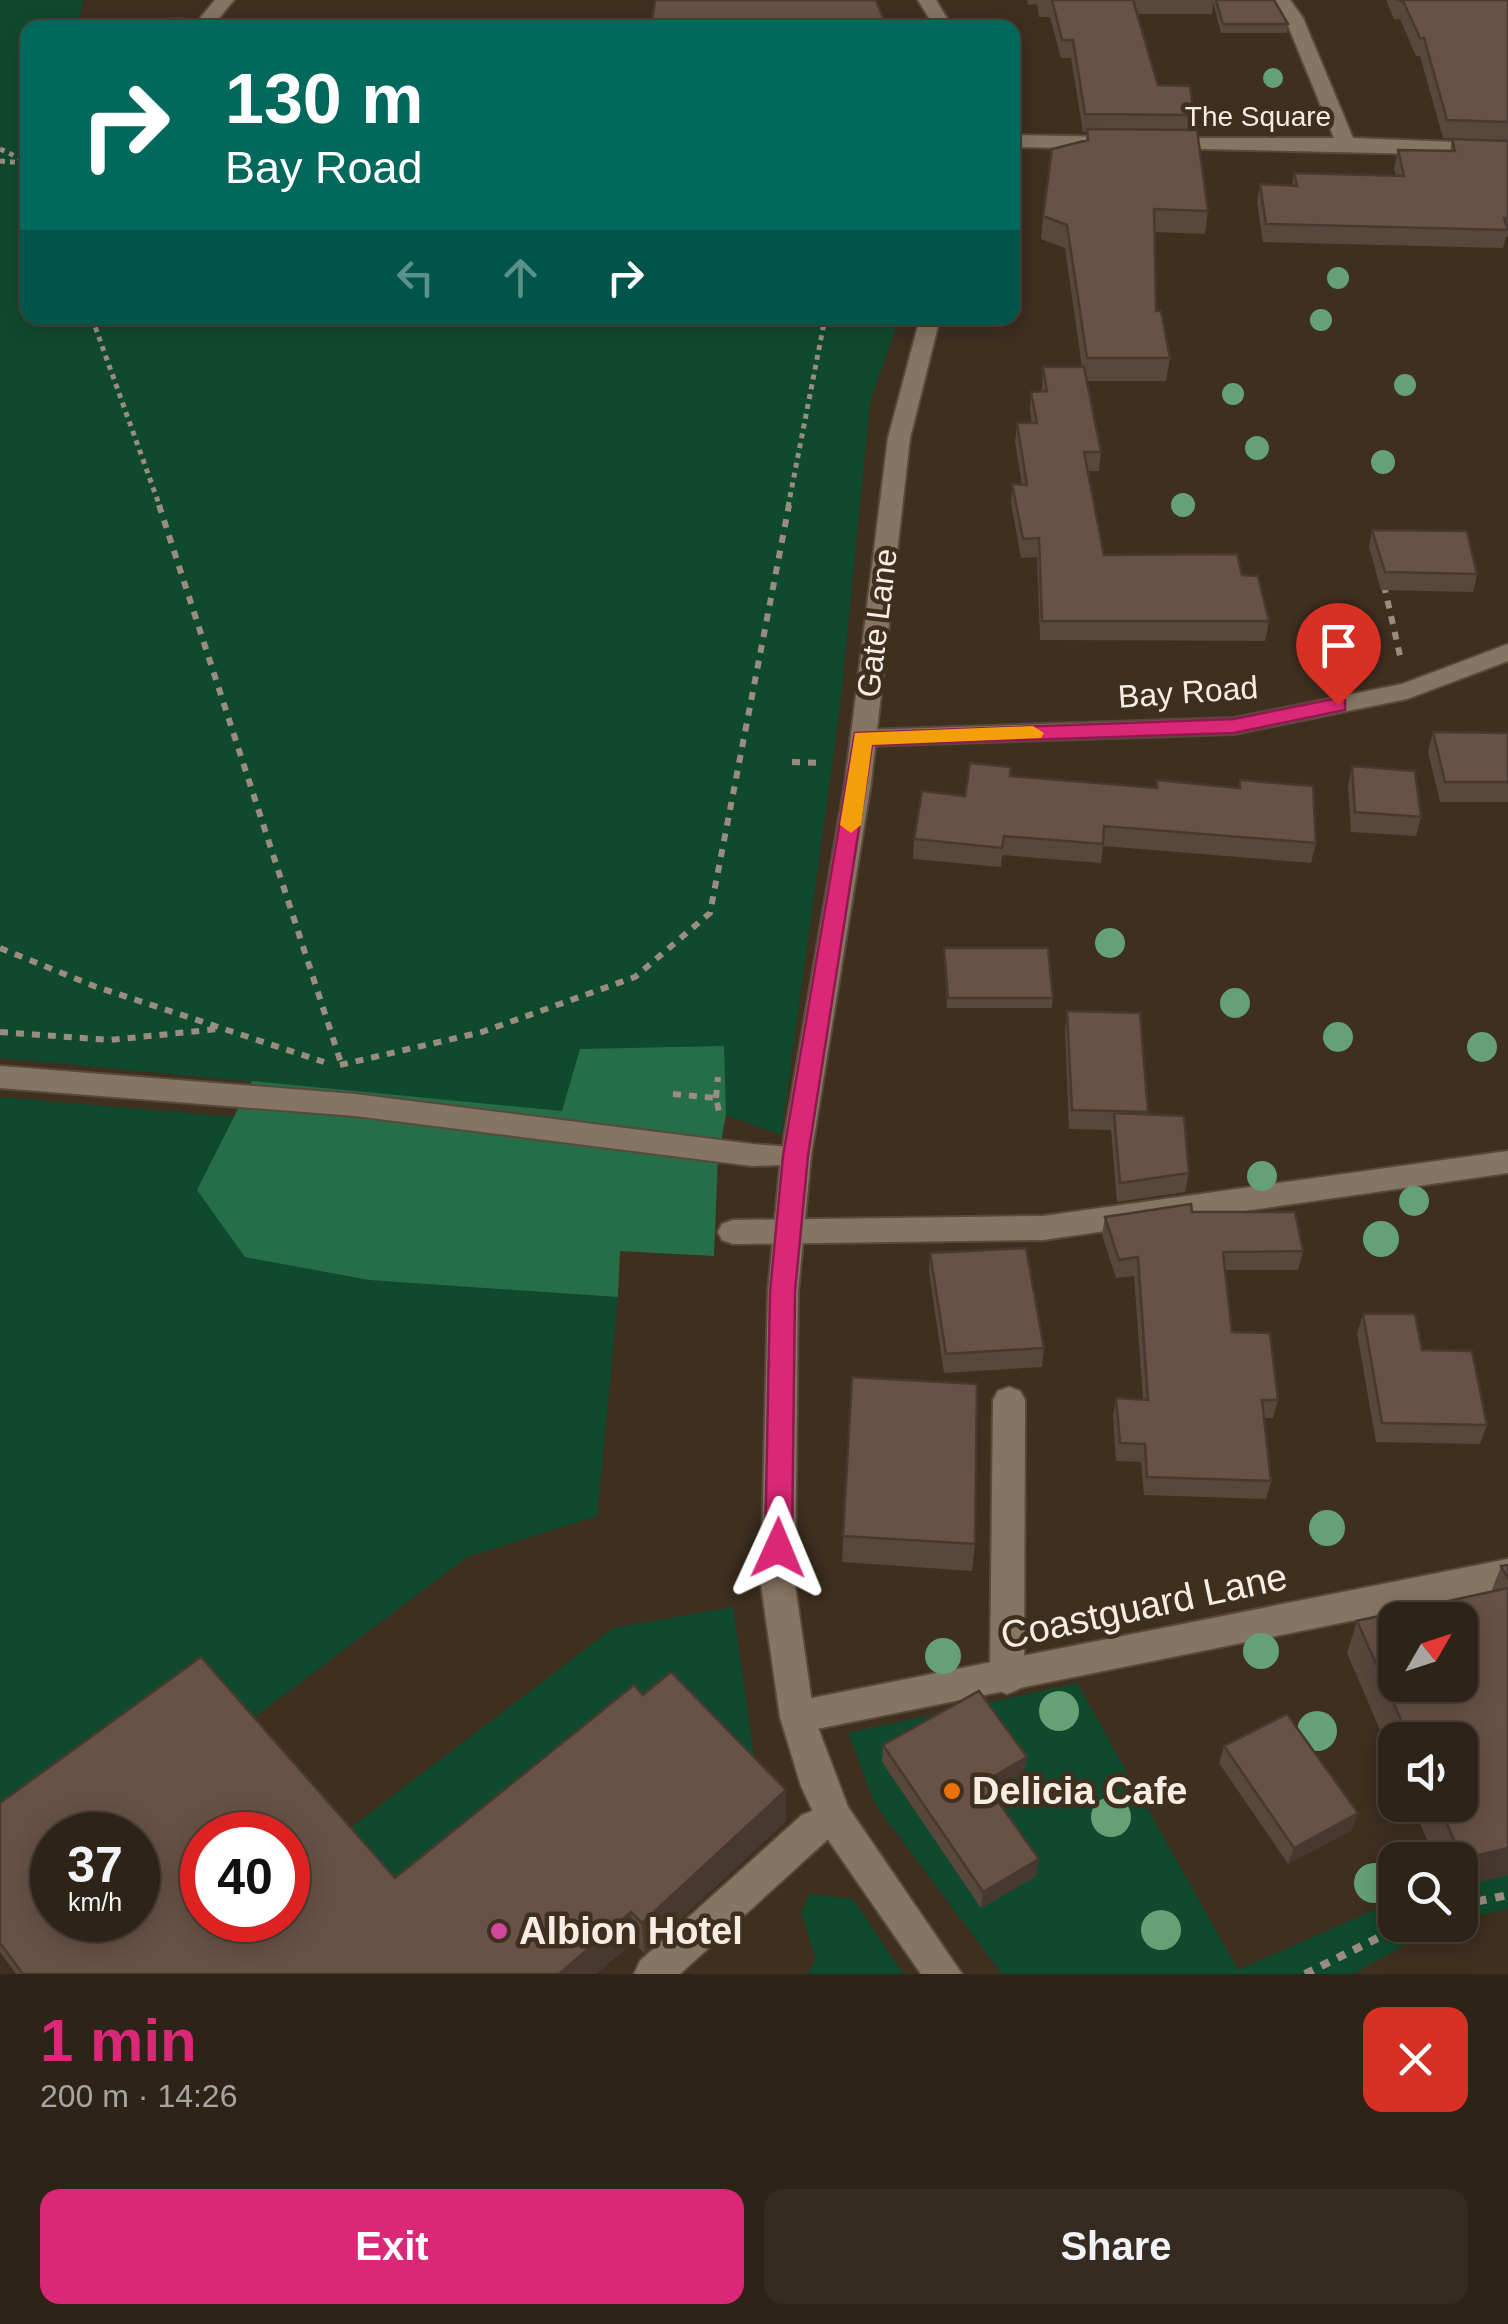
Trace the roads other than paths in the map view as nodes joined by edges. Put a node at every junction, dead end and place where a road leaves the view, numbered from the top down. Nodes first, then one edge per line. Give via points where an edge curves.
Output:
1 (225, 0) edge
2 (1281, 0) edge
3 (208, 20) edge
4 (1020, 142) edge
5 (1346, 144) junction
6 (1508, 150) edge
7 (928, 325) edge
8 (1508, 652) edge
9 (863, 738) junction
10 (0, 1077) edge
11 (796, 1156) junction
12 (1508, 1162) edge
13 (733, 1232) dead end
14 (789, 1234) junction
15 (1009, 1400) dead end
16 (1508, 1574) edge
17 (1006, 1678) junction
18 (797, 1717) junction
19 (835, 1819) junction
20 (653, 1974) edge
21 (943, 1974) edge

1 - 3 street
2 - 5 street, The Square
4 - 5 street, The Square
5 - 6 street
7 - 9 street, Gate Lane via 899,438
8 - 9 street, Bay Road via 1408,691 1234,726
9 - 11 street, Gate Lane
10 - 11 street via 354,1106
11 - 14 street, Gate Lane
12 - 14 street via 1043,1228
13 - 14 street
14 - 18 street, Gate Lane via 778,1585
15 - 17 street
16 - 17 street, Coastguard Lane
17 - 18 street, Coastguard Lane
18 - 19 street, Gate Lane
19 - 20 street via 815,1828
19 - 21 street, Gate Lane

